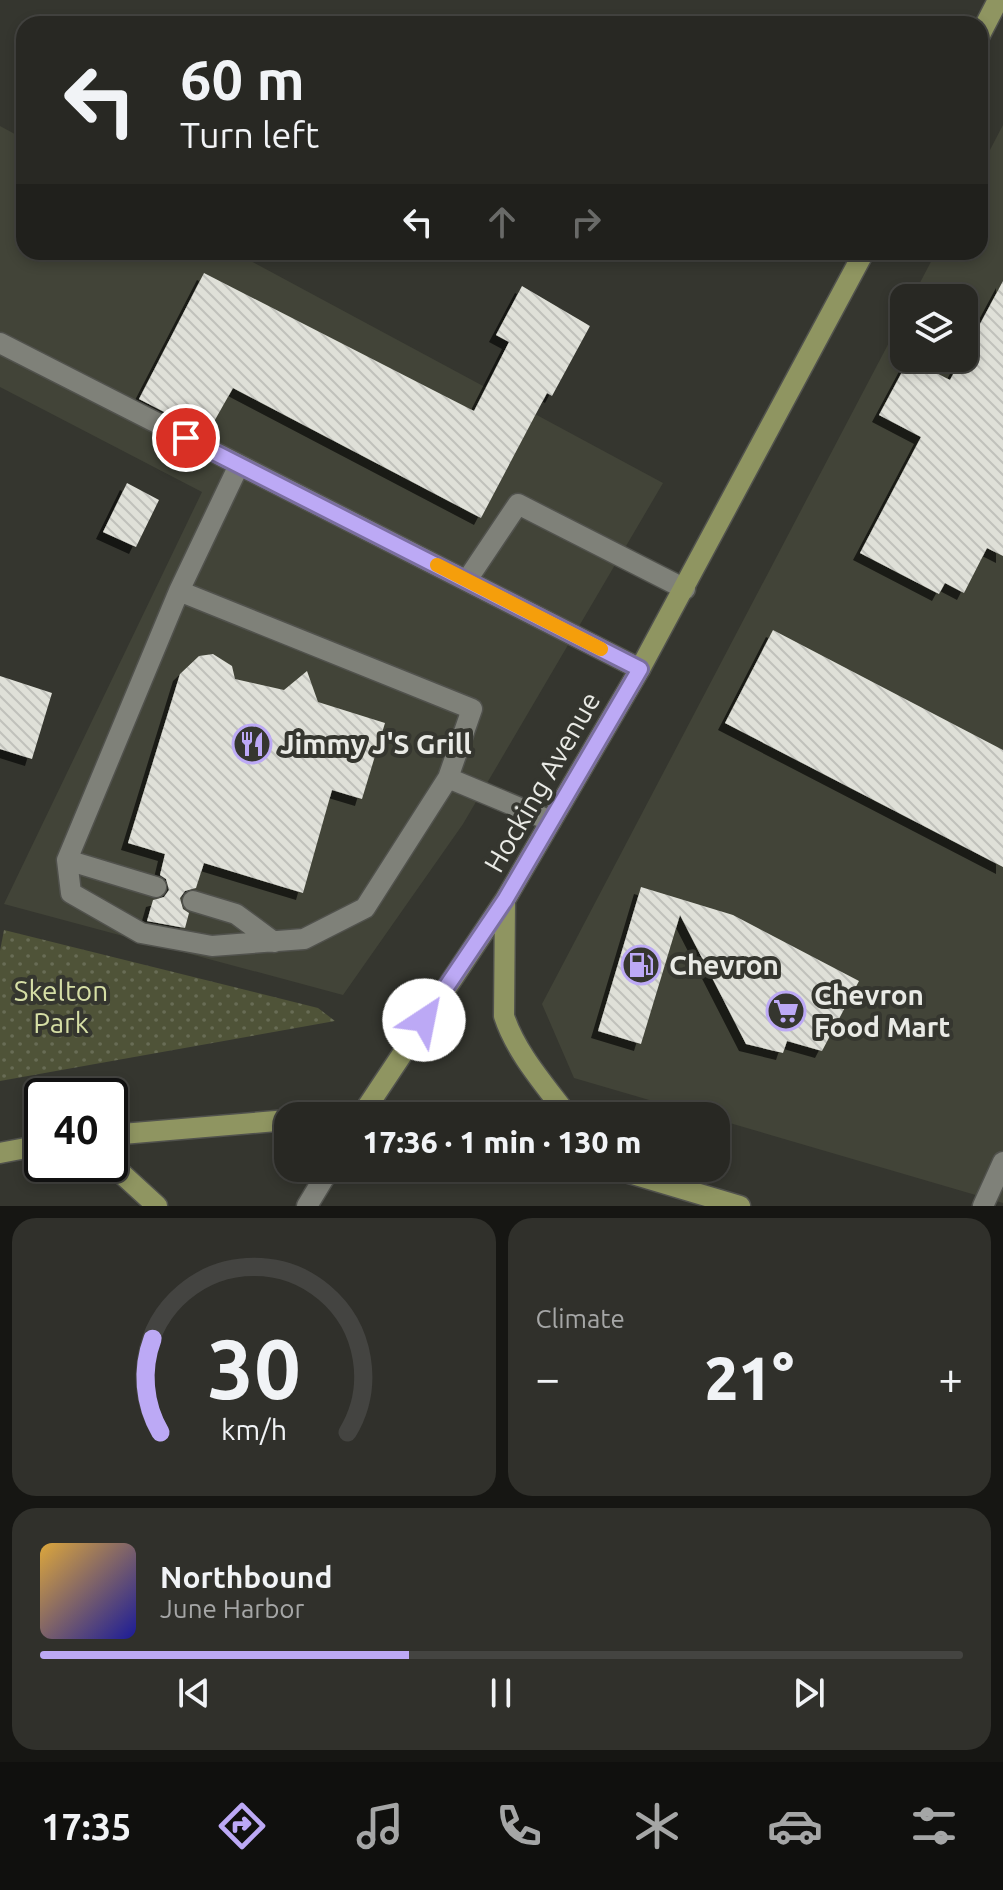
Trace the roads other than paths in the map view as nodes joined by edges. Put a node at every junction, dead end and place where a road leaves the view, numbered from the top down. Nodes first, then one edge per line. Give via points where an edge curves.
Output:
1 (998, 0) edge
2 (988, 19) edge
3 (860, 260) edge
4 (0, 343) edge
5 (239, 465) junction
6 (467, 580) junction
7 (685, 589) junction
8 (179, 591) junction
9 (640, 669) junction
10 (448, 778) junction
11 (551, 821) junction
12 (67, 860) junction
13 (156, 887) dead end
14 (505, 900) junction
15 (193, 901) dead end
16 (274, 942) junction
17 (370, 1102) edge
18 (557, 1102) edge
19 (274, 1121) edge
20 (128, 1133) edge
21 (24, 1148) edge
22 (0, 1153) edge
23 (1003, 1162) edge
24 (128, 1179) edge
25 (322, 1182) edge
26 (659, 1182) edge
27 (157, 1206) edge
28 (307, 1206) edge
29 (740, 1206) edge
30 (983, 1206) edge

1 - 2 street
3 - 7 street, Hocking Avenue
4 - 5 street
5 - 6 street
5 - 8 street
6 - 7 street via 518,504
6 - 9 street
7 - 9 street, Hocking Avenue
8 - 10 street via 472,709
8 - 12 street
9 - 11 street, Hocking Avenue
10 - 11 street
10 - 16 street via 365,908 304,939
11 - 14 street, Hocking Avenue
12 - 13 street
12 - 16 street via 71,893 141,933 212,946
14 - 17 street, Hocking Avenue
14 - 18 street via 504,1016 530,1066
15 - 16 street via 236,914
19 - 20 street
21 - 22 street
23 - 30 street
24 - 27 street
25 - 28 street
26 - 29 street

